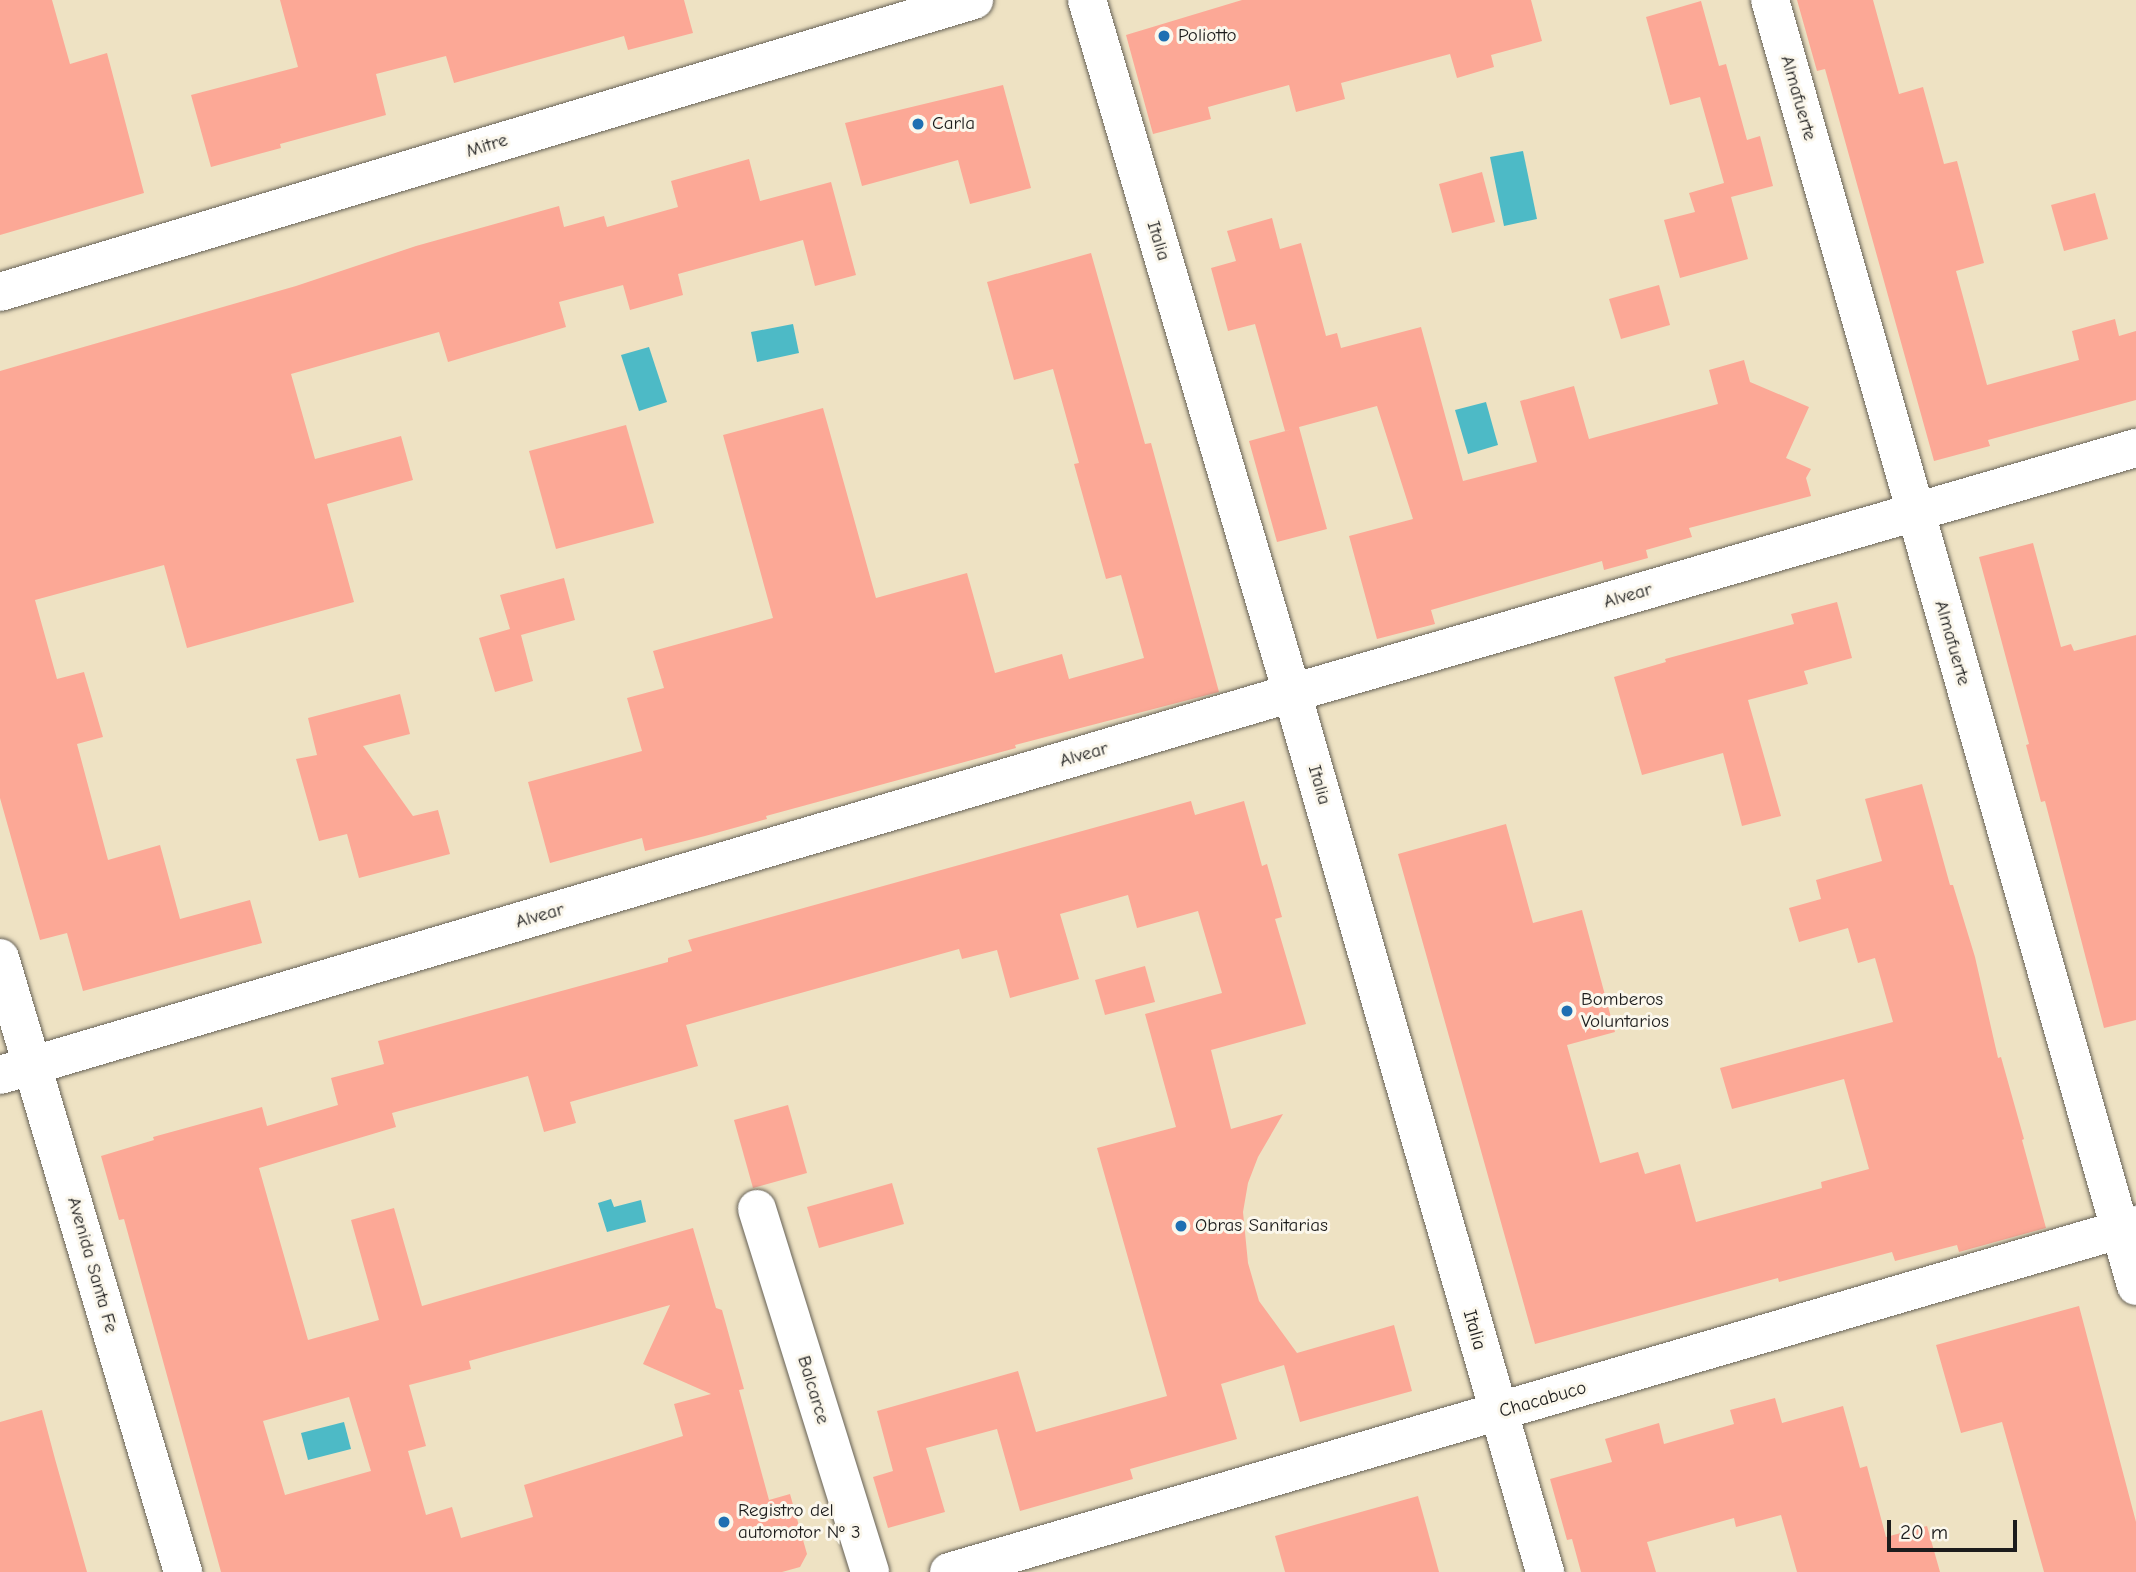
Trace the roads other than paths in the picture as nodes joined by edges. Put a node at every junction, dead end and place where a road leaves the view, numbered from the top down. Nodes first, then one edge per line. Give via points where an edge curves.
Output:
1 (974, 0) edge
2 (1087, 0) edge
3 (1770, 0) edge
4 (0, 292) edge
5 (2136, 449) edge
6 (1915, 513) junction
7 (1292, 693) junction
8 (0, 958) edge
9 (17, 1070) edge
10 (757, 1209) dead end
11 (2128, 1227) edge
12 (2136, 1286) edge
13 (1498, 1414) junction
14 (183, 1572) edge
15 (870, 1572) edge
16 (949, 1572) edge
17 (1545, 1572) edge

1 - 4 street, Mitre
2 - 7 street, Italia
3 - 6 street, Almafuerte
5 - 6 street, Alvear
6 - 7 street, Alvear
6 - 11 street, Almafuerte
7 - 9 street, Alvear
7 - 13 street, Italia
8 - 9 street, Avenida Santa Fe
9 - 14 street, Avenida Santa Fe
10 - 15 street, Balcarce
11 - 12 street, Almafuerte
11 - 13 street, Chacabuco
13 - 16 street, Chacabuco
13 - 17 street, Italia

